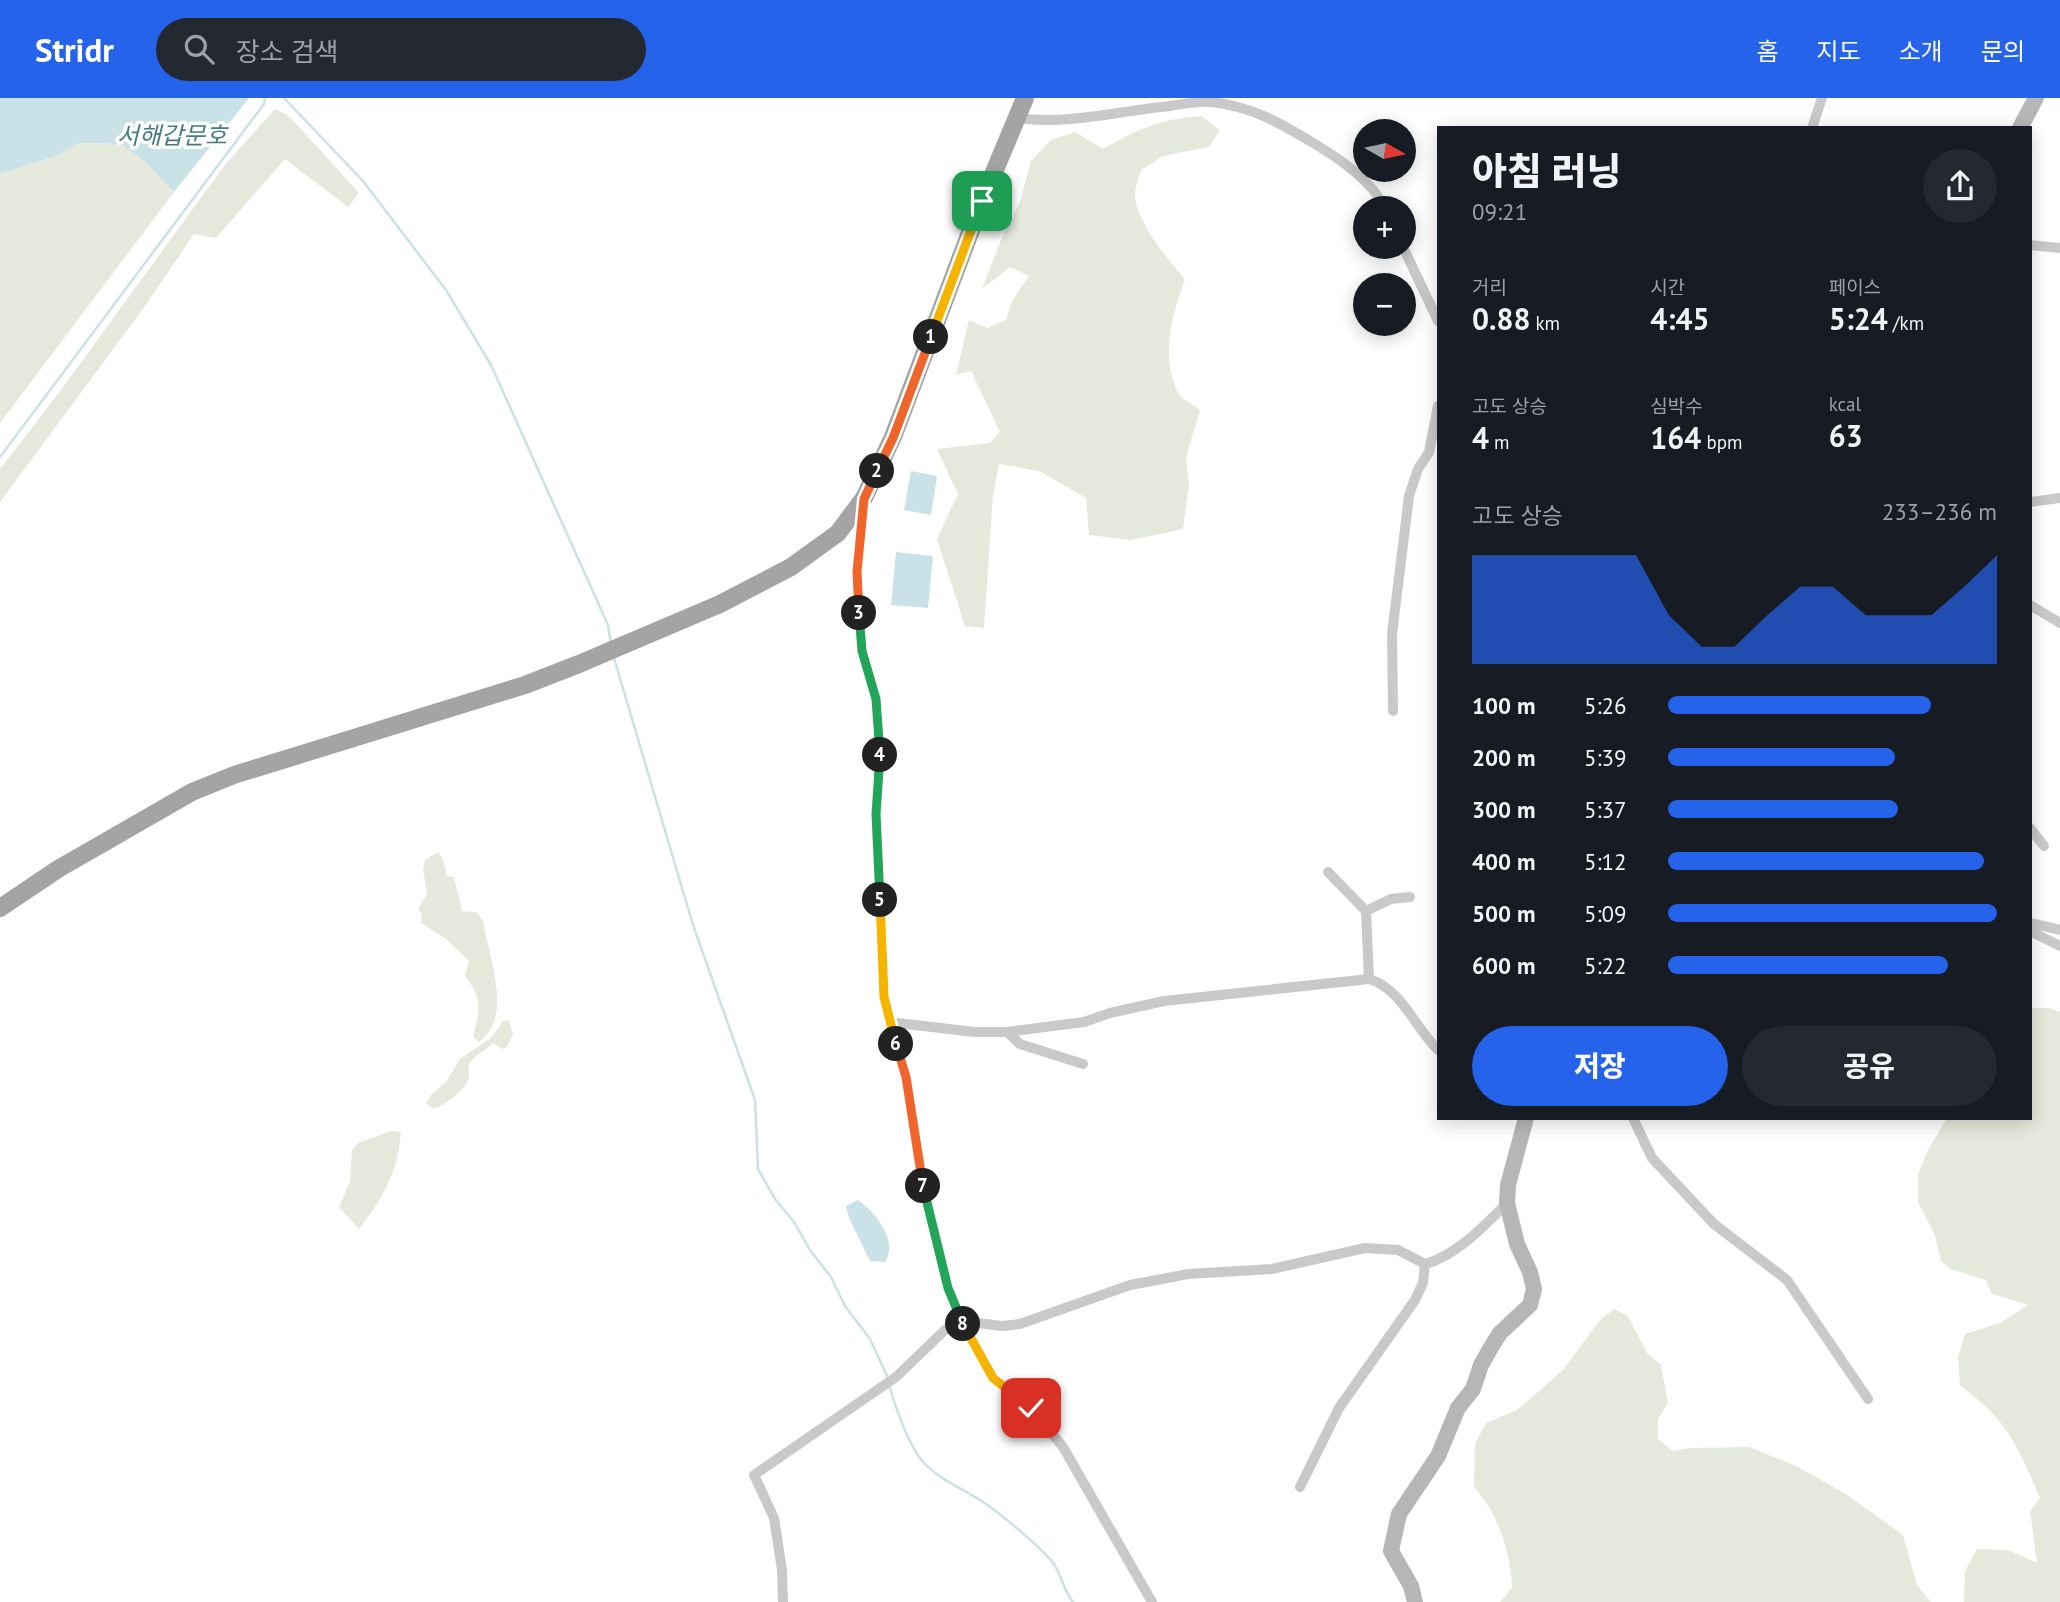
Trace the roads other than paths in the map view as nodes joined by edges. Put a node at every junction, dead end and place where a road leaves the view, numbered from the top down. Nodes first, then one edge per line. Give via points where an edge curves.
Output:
1 (1025, 98) edge
2 (1822, 98) edge
3 (2036, 98) edge
4 (1017, 118) junction
5 (1813, 126) edge
6 (2021, 126) edge
7 (1378, 196) edge
8 (2032, 245) edge
9 (2060, 248) edge
10 (1409, 259) edge
11 (1437, 319) edge
12 (1437, 411) edge
13 (2060, 498) edge
14 (864, 499) junction
15 (2032, 502) edge
16 (2032, 606) edge
17 (2060, 623) edge
18 (1393, 711) dead end
19 (2032, 831) edge
20 (2044, 846) dead end
21 (1328, 872) dead end
22 (1410, 897) dead end
23 (0, 908) edge
24 (1366, 911) junction
25 (2032, 923) edge
26 (2060, 930) edge
27 (2032, 932) edge
28 (2060, 946) edge
29 (1370, 979) junction
30 (889, 1022) junction
31 (1007, 1032) junction
32 (1437, 1048) edge
33 (1083, 1063) dead end
34 (1526, 1120) edge
35 (1634, 1120) edge
36 (1507, 1203) junction
37 (1425, 1264) junction
38 (962, 1321) junction
39 (1868, 1399) dead end
40 (1300, 1487) dead end
41 (783, 1602) edge
42 (1152, 1602) edge
43 (1415, 1602) edge

1 - 4 main road
2 - 5 street
3 - 6 street
4 - 7 street via 1077,119 1210,102 1239,107 1269,117 1323,149 1360,176
4 - 14 main road via 893,438
8 - 9 street
10 - 11 street
12 - 18 street via 1429,452 1409,496 1392,634
13 - 15 street
14 - 23 main road via 829,540 791,567 720,604 525,685 192,792
14 - 30 street via 857,572 862,651 876,699 880,755 876,814
16 - 17 street
19 - 20 street
21 - 24 street
22 - 24 street via 1391,899
24 - 29 street
25 - 26 street
27 - 28 street
29 - 31 street via 1164,1001 1084,1022
29 - 32 street via 1392,992
30 - 31 street
30 - 38 street via 906,1077 922,1183 948,1288
31 - 33 street via 1020,1044
34 - 36 street
35 - 39 street via 1652,1158 1714,1224 1787,1280
36 - 37 street via 1451,1251
36 - 43 street via 1534,1289 1530,1305 1490,1349 1438,1456 1399,1514 1391,1551
37 - 38 street via 1398,1250 1365,1248 1272,1269 1188,1274 1130,1285 1020,1324
37 - 40 street via 1415,1300 1339,1408
38 - 41 street via 896,1377 754,1475 774,1518
38 - 42 street via 993,1378 1031,1408 1063,1447

